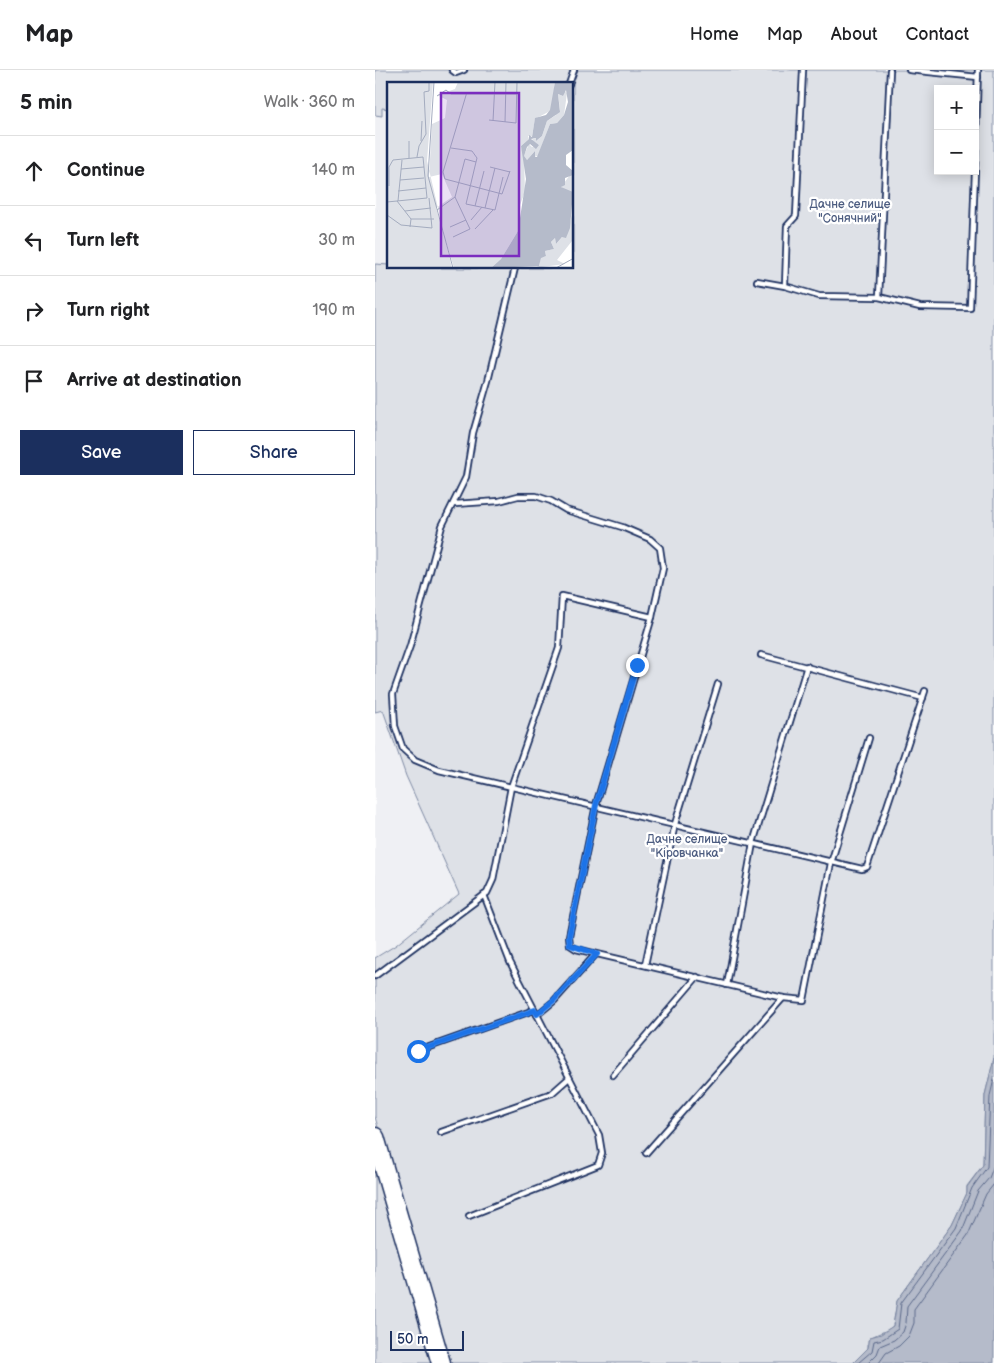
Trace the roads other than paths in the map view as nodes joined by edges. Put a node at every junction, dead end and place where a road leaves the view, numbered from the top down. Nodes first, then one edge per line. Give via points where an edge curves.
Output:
1 (452, 70) edge
2 (464, 70) edge
3 (574, 70) edge
4 (803, 70) edge
5 (890, 70) edge
6 (909, 70) edge
7 (978, 70) edge
8 (978, 77) junction
9 (570, 82) edge
10 (976, 130) edge
11 (975, 175) edge
12 (515, 269) edge
13 (757, 281) dead end
14 (785, 286) junction
15 (879, 297) junction
16 (455, 504) junction
17 (652, 617) junction
18 (761, 655) dead end
19 (807, 666) junction
20 (718, 684) dead end
21 (925, 691) dead end
22 (923, 698) junction
23 (869, 738) dead end
24 (511, 787) junction
25 (596, 805) junction
26 (675, 824) junction
27 (753, 843) junction
28 (831, 863) junction
29 (484, 895) junction
30 (597, 954) junction
31 (645, 965) junction
32 (375, 976) edge
33 (697, 978) junction
34 (727, 985) junction
35 (783, 998) junction
36 (536, 1012) junction
37 (418, 1051) dead end
38 (613, 1076) dead end
39 (569, 1078) junction
40 (441, 1132) dead end
41 (375, 1137) edge
42 (646, 1153) dead end
43 (469, 1216) dead end
44 (441, 1363) edge

1 - 2 lane via 456,73
3 - 9 lane
4 - 14 lane via 796,216 787,226
5 - 15 lane
6 - 8 lane
7 - 8 lane
8 - 10 lane
11 - 15 lane via 970,308 920,308
12 - 16 lane via 489,382 473,433 469,465
13 - 14 lane
14 - 15 lane via 819,296
16 - 17 lane via 536,496 566,510 650,539 660,548 663,568
16 - 24 lane via 442,526 410,646 393,694 395,726 403,749 415,760 439,770
17 - 24 lane via 562,596 559,648
17 - 25 lane
18 - 19 lane
19 - 22 lane
19 - 27 lane
20 - 26 lane
21 - 22 lane
22 - 28 lane via 867,867
23 - 28 lane
24 - 25 lane
24 - 29 lane via 493,880
25 - 26 lane
25 - 30 lane via 569,936 570,945
26 - 27 lane
26 - 31 lane
27 - 28 lane
27 - 34 lane
28 - 35 lane via 804,1000
29 - 32 lane
29 - 36 lane via 510,962
30 - 31 lane
30 - 36 lane via 553,1001
31 - 33 lane
33 - 34 lane
33 - 38 lane
34 - 35 lane
35 - 42 lane
36 - 37 lane
36 - 39 lane
39 - 40 lane via 552,1093
39 - 43 lane via 599,1136 602,1153 598,1165
41 - 44 highway

